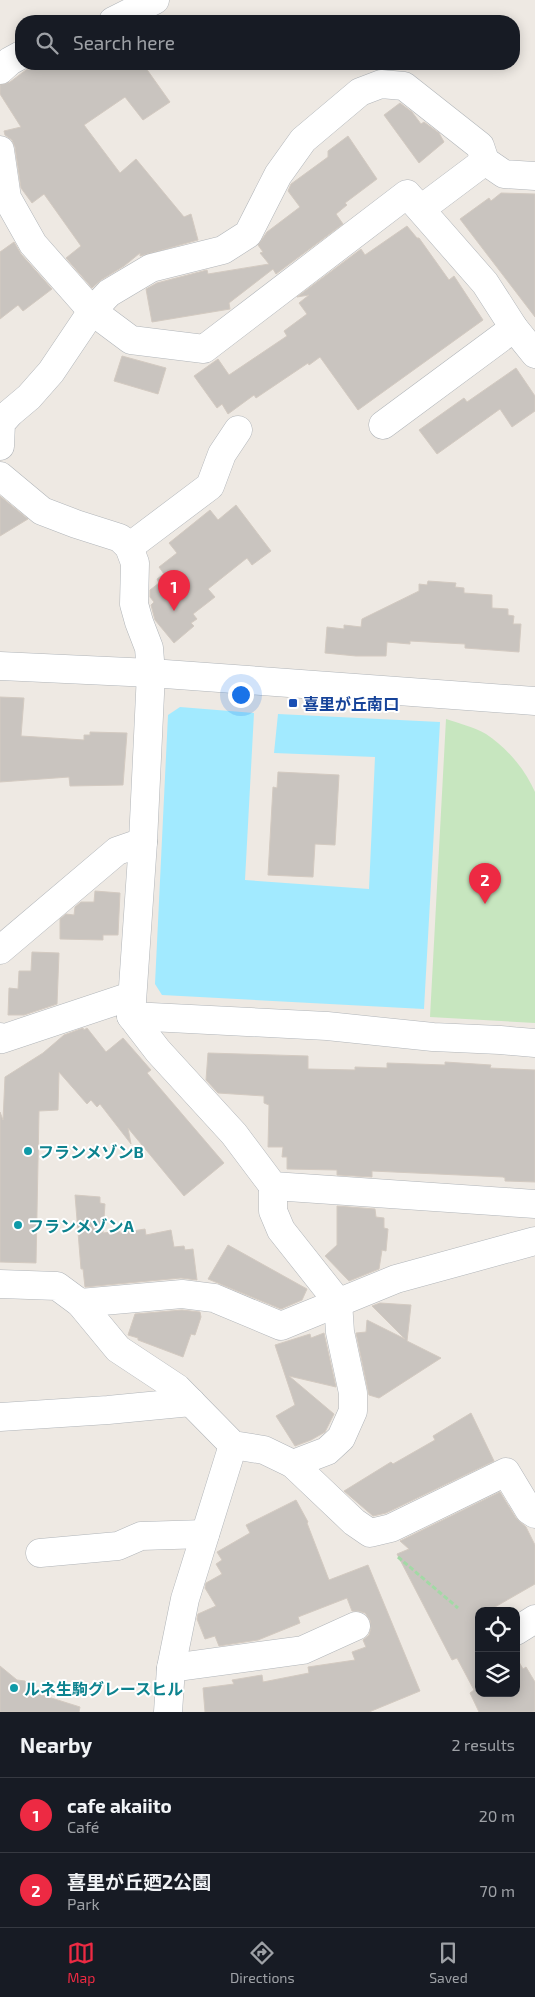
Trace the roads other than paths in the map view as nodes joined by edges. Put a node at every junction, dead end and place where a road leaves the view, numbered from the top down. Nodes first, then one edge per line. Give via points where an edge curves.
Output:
1 (155, 0) edge
2 (125, 15) edge
3 (15, 58) edge
4 (0, 70) edge
5 (0, 150) edge
6 (485, 161) junction
7 (535, 176) edge
8 (421, 209) junction
9 (92, 311) junction
10 (514, 328) junction
11 (535, 354) edge
12 (383, 425) dead end
13 (238, 430) dead end
14 (0, 446) edge
15 (0, 476) edge
16 (129, 547) junction
17 (0, 666) edge
18 (151, 673) junction
19 (535, 701) edge
20 (142, 842) junction
21 (0, 950) edge
22 (131, 1006) junction
23 (0, 1036) edge
24 (535, 1043) edge
25 (273, 1186) junction
26 (535, 1204) edge
27 (535, 1241) edge
28 (0, 1284) edge
29 (338, 1302) junction
30 (80, 1303) junction
31 (191, 1402) junction
32 (0, 1417) edge
33 (233, 1446) junction
34 (293, 1464) junction
35 (535, 1514) edge
36 (205, 1534) junction
37 (40, 1553) dead end
38 (535, 1619) edge
39 (356, 1626) dead end
40 (520, 1628) edge
41 (171, 1668) junction
42 (168, 1712) edge

1 - 2 street
3 - 4 street
5 - 9 street via 6,198 33,244
6 - 7 street via 504,174
6 - 8 street
6 - 9 street via 480,146 404,86 381,84 360,92 303,140 278,175 248,234 223,250 151,268 109,293
8 - 9 street via 408,194 204,349 131,340
8 - 10 street via 486,283
9 - 14 street via 51,372 1,423
10 - 11 street
10 - 12 street
13 - 16 street via 222,454 210,486
15 - 16 street via 42,510 120,538
16 - 18 street via 136,582 134,604 149,648
17 - 18 street
18 - 19 street
18 - 20 street
20 - 21 street via 117,851
20 - 22 street
22 - 23 street via 2,1039
22 - 24 street via 433,1037
22 - 25 street via 158,1051 234,1134
25 - 26 street
25 - 29 street via 273,1211 281,1230
27 - 29 street via 396,1279
28 - 30 street via 57,1286
29 - 30 street via 281,1326 214,1298 182,1294
29 - 34 street via 340,1332 353,1392 353,1411 341,1438 327,1451
30 - 31 street via 118,1349 177,1388
31 - 32 street
31 - 33 street
33 - 34 street via 264,1450
33 - 36 street
34 - 35 street via 370,1533 391,1528 506,1472 529,1510
36 - 37 street via 142,1536 118,1546
36 - 41 street via 185,1599
38 - 40 street
39 - 41 street via 303,1650
41 - 42 street

